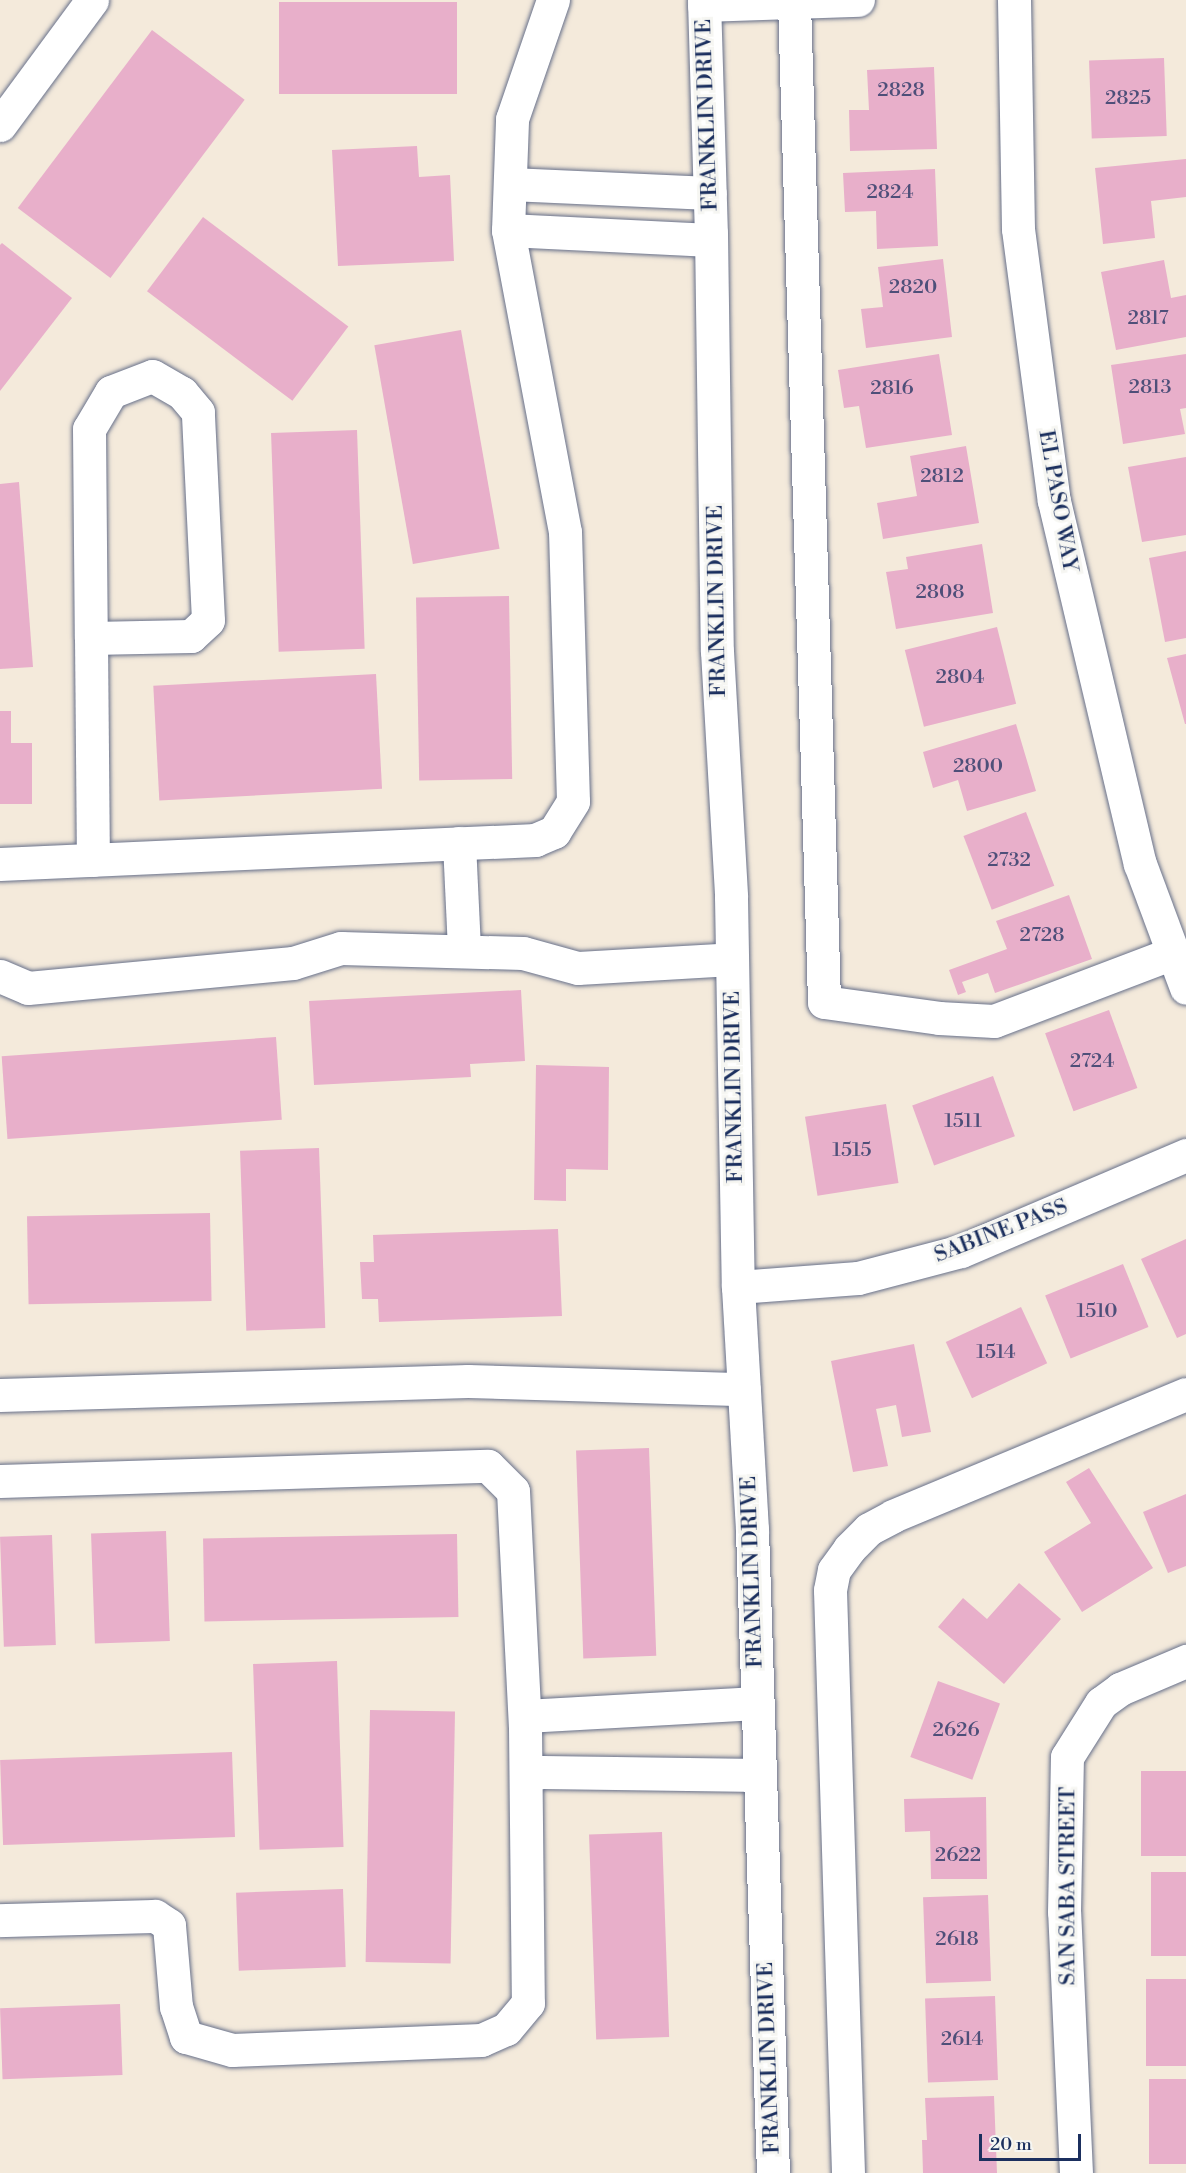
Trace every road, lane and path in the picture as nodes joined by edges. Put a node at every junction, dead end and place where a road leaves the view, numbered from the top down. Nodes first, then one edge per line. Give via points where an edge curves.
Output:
1 (92, 0) edge
2 (553, 0) edge
3 (858, 0) edge
4 (1014, 0) edge
5 (704, 2) edge
6 (794, 2) junction
7 (0, 125) edge
8 (510, 184) junction
9 (710, 193) junction
10 (508, 230) junction
11 (711, 240) junction
12 (91, 638) junction
13 (459, 843) junction
14 (93, 860) junction
15 (0, 864) edge
16 (464, 951) junction
17 (1173, 953) junction
18 (732, 959) junction
19 (0, 975) edge
20 (1186, 988) edge
21 (1186, 1155) edge
22 (738, 1287) junction
23 (744, 1389) junction
24 (1186, 1394) edge
25 (0, 1395) edge
26 (0, 1481) edge
27 (1186, 1661) edge
28 (757, 1703) junction
29 (525, 1716) junction
30 (526, 1774) junction
31 (760, 1774) junction
32 (0, 1920) edge
33 (773, 2173) edge
34 (848, 2173) edge
35 (1076, 2173) edge

1 - 7 street
2 - 8 street via 512,119
3 - 6 street
4 - 17 street, EL PASO WAY via 1018,229 1054,501 1140,864
5 - 6 street
5 - 9 street, FRANKLIN DRIVE
6 - 17 street via 824,1002 994,1022
8 - 9 street
8 - 10 street
9 - 11 street, FRANKLIN DRIVE
10 - 11 street
10 - 13 street via 565,532 573,801 554,832 535,840
11 - 18 street, FRANKLIN DRIVE via 717,651
12 - 12 street via 89,429 111,392 152,376 182,393 198,412 208,620 191,636
12 - 14 street
13 - 14 street
13 - 16 street
14 - 15 street
16 - 18 street via 523,953 578,968
16 - 19 street via 341,948 293,963 28,988
17 - 20 street, EL PASO WAY
18 - 22 street, FRANKLIN DRIVE
21 - 22 street, SABINE PASS via 961,1251 858,1278
22 - 23 street, FRANKLIN DRIVE
23 - 25 street via 468,1380
23 - 28 street, FRANKLIN DRIVE
24 - 34 street via 893,1516 869,1529 834,1570 830,1590
26 - 29 street via 488,1466 513,1491
27 - 35 street, SAN SABA STREET via 1120,1689 1101,1703 1067,1757 1064,1912
28 - 29 street
28 - 31 street, FRANKLIN DRIVE
29 - 30 street
30 - 31 street
30 - 32 street via 528,2003 506,2029 481,2040 232,2050 186,2037 176,2007 169,1925 155,1916
31 - 33 street, FRANKLIN DRIVE

